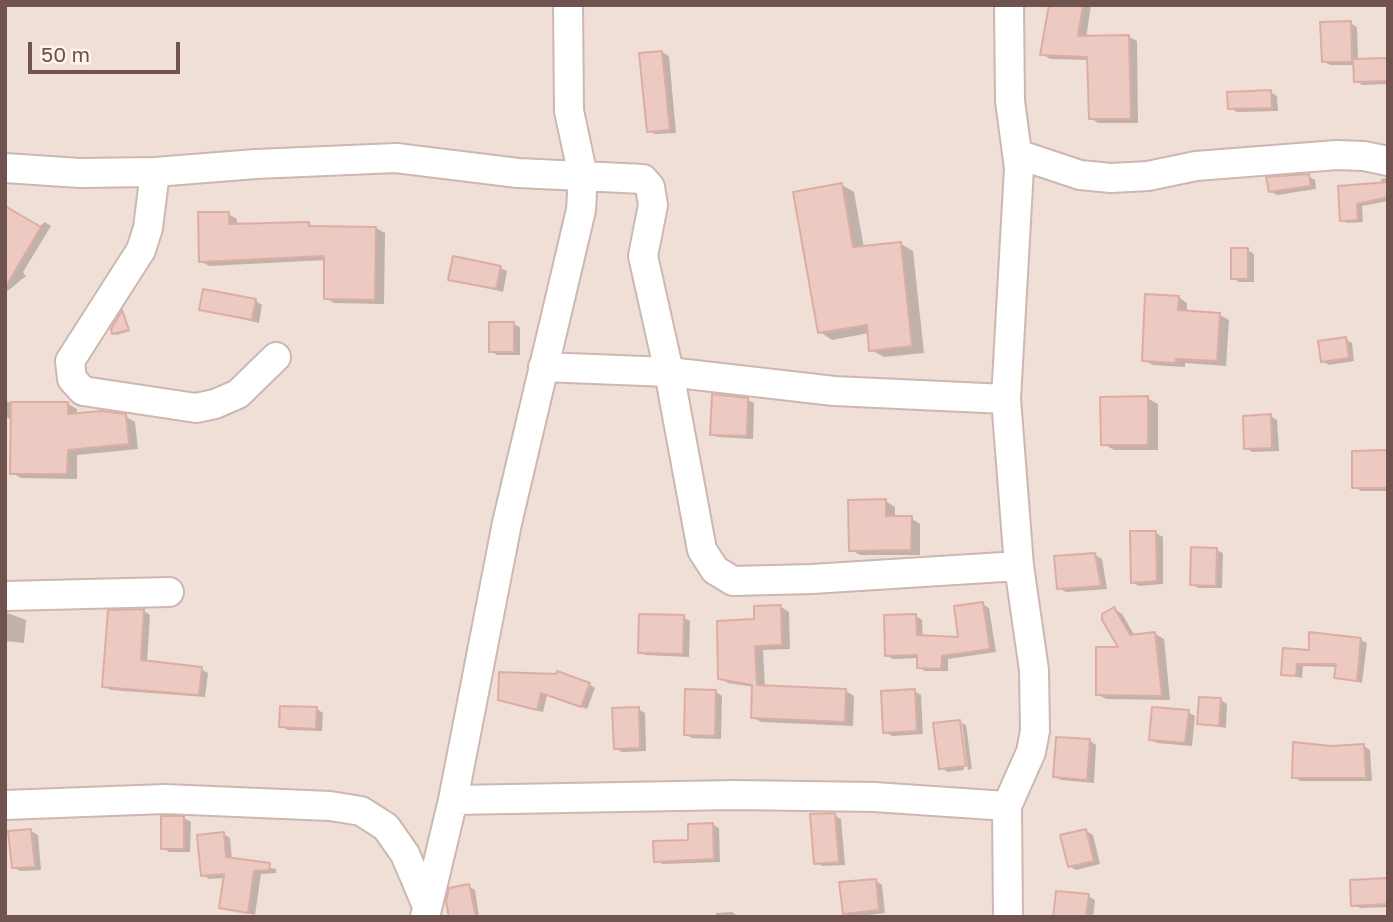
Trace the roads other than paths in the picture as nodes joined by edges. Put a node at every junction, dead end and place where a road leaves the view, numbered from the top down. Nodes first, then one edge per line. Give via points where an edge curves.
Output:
1 (568, 5) edge
2 (1009, 5) edge
3 (1017, 154) junction
4 (1388, 161) edge
5 (5, 168) edge
6 (155, 173) junction
7 (583, 176) junction
8 (276, 357) dead end
9 (543, 367) junction
10 (669, 372) junction
11 (1006, 399) junction
12 (1019, 566) junction
13 (169, 592) dead end
14 (5, 596) edge
15 (453, 800) junction
16 (5, 805) edge
17 (1007, 806) junction
18 (426, 911) edge
19 (1008, 917) edge

1 - 7 street via 569,111
2 - 3 street via 1010,101
3 - 4 street via 1080,174 1111,178 1337,155
3 - 11 street
5 - 6 street
6 - 7 street via 256,163 396,159
6 - 8 street via 141,250 70,361 72,379 83,391 197,408 238,394
7 - 9 street via 581,209
7 - 10 street via 643,179 650,187 653,205 643,256
9 - 10 street
9 - 15 street via 507,523
10 - 11 street via 834,391
10 - 12 street via 702,550 715,570 733,581
11 - 12 street
12 - 17 street via 1034,670 1035,731 1031,752
13 - 14 street
15 - 17 street via 736,794
15 - 18 street
16 - 18 street via 165,799 360,811 386,827 405,854
17 - 19 street

